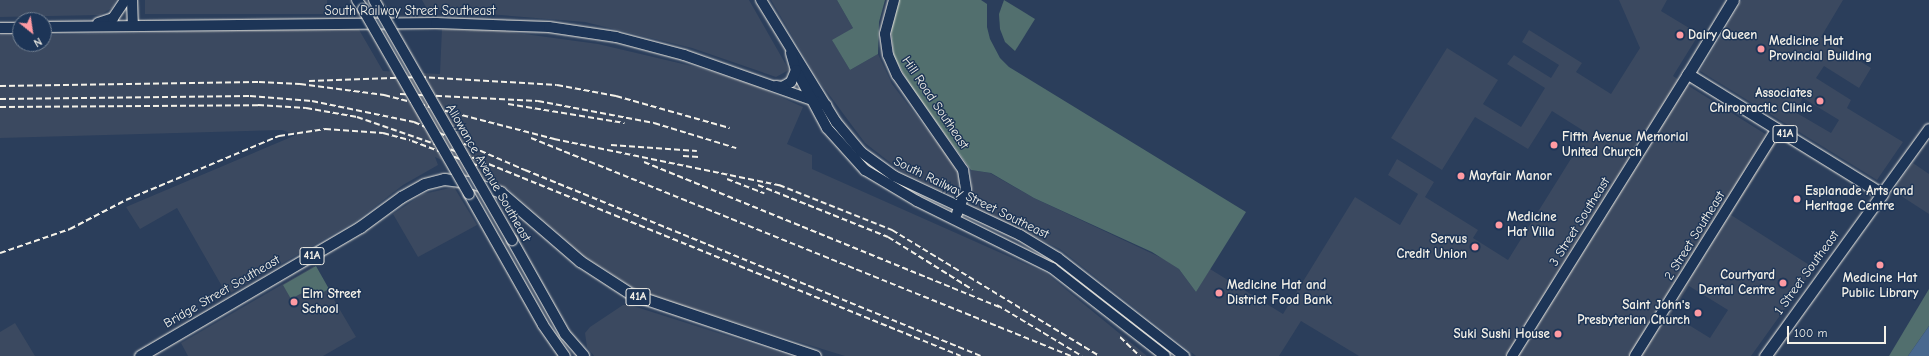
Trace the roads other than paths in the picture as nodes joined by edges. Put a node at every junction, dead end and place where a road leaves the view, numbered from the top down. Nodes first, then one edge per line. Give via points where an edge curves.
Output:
1 (125, 0) edge
2 (132, 0) edge
3 (374, 0) edge
4 (761, 0) edge
5 (894, 0) edge
6 (1734, 0) edge
7 (360, 4) edge
8 (133, 26) junction
9 (52, 27) edge
10 (69, 27) junction
11 (0, 28) edge
12 (12, 28) edge
13 (790, 49) junction
14 (796, 70) junction
15 (1688, 74) junction
16 (773, 86) junction
17 (812, 102) junction
18 (826, 105) junction
19 (1776, 129) junction
20 (1929, 129) edge
21 (1882, 194) junction
22 (959, 208) junction
23 (954, 218) junction
24 (140, 356) edge
25 (565, 356) edge
26 (584, 356) edge
27 (815, 356) edge
28 (1165, 356) edge
29 (1184, 356) edge
30 (1512, 356) edge
31 (1635, 356) edge
32 (1765, 356) edge

1 - 10 main road via 118,12 108,20
2 - 8 main road
3 - 26 main road, Allowance Avenue Southeast, bridge via 565,334
4 - 13 main road
5 - 22 main road, Hill Road Southeast via 885,34 888,55 897,75 963,170 966,190
6 - 15 main road, 3 Street Southeast
7 - 25 main road, Allowance Avenue Southeast, bridge via 543,325
8 - 10 main road, South Railway Street Southeast
8 - 16 main road, South Railway Street Southeast via 436,23 549,28 616,37 684,55
9 - 10 main road, South Railway Street Southeast
11 - 12 main road
13 - 14 main road
13 - 18 main road
14 - 16 main road via 794,79 788,85
14 - 17 main road
15 - 19 main road, 41A
15 - 30 main road, 3 Street Southeast
16 - 17 main road, South Railway Street Southeast
17 - 18 main road, South Railway Street Southeast
17 - 23 main road, South Railway Street Southeast via 837,141 865,170 911,198
18 - 22 main road, South Railway Street Southeast via 847,136 873,162 894,176
19 - 21 main road, 41A
19 - 31 main road, 2 Street Southeast
20 - 21 main road, 1 Street Southeast
21 - 32 main road, 1 Street Southeast
22 - 23 main road, Hill Road Southeast
22 - 29 main road, South Railway Street Southeast via 1020,235 1058,258
23 - 28 main road, South Railway Street Southeast via 1052,268
24 - 27 main road, Bridge Street Southeast / 41A via 354,231 414,189 444,179 489,187 514,203 580,261 632,294

